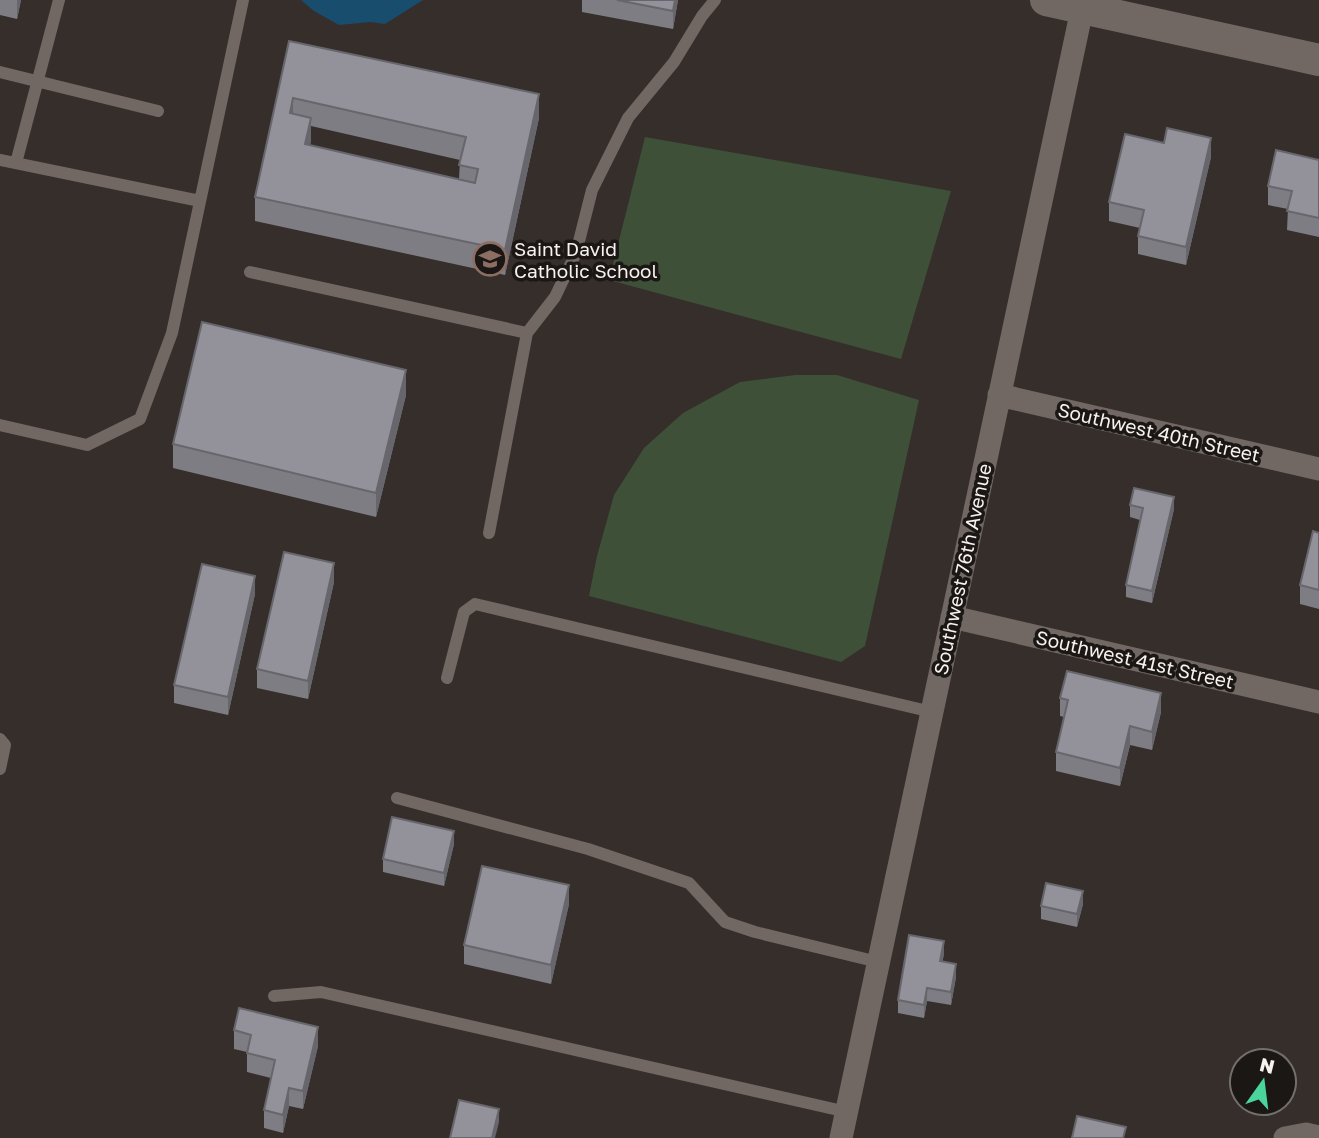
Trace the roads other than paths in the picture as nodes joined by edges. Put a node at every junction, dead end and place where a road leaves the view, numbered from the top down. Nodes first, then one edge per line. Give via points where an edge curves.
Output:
1 (59, 0) edge
2 (715, 0) edge
3 (1046, 0) edge
4 (241, 1) edge
5 (1083, 4) edge
6 (1319, 60) edge
7 (0, 72) edge
8 (36, 80) junction
9 (158, 111) dead end
10 (0, 160) edge
11 (16, 163) junction
12 (200, 201) junction
13 (250, 272) dead end
14 (527, 333) junction
15 (999, 395) junction
16 (0, 425) edge
17 (1319, 470) edge
18 (489, 533) dead end
19 (952, 617) junction
20 (447, 678) dead end
21 (1319, 702) edge
22 (932, 712) junction
23 (0, 739) edge
24 (0, 769) edge
25 (397, 798) dead end
26 (878, 962) junction
27 (274, 996) dead end
28 (847, 1112) junction
29 (1319, 1137) edge
30 (841, 1138) edge
31 (1285, 1138) edge

1 - 8 lane
2 - 14 lane via 674,62 628,118 592,190 576,253 555,297
3 - 5 street
4 - 12 lane
5 - 6 street
5 - 15 street, Southwest 76th Avenue
7 - 8 lane
8 - 9 lane
8 - 11 lane
10 - 11 lane
11 - 12 lane
12 - 16 lane via 172,333 140,419 88,445
13 - 14 lane
14 - 18 lane
15 - 17 street, Southwest 40th Street
15 - 19 street, Southwest 76th Avenue
19 - 21 street, Southwest 41st Street
19 - 22 street, Southwest 76th Avenue
20 - 22 lane via 464,612 475,604
22 - 26 street, Southwest 76th Avenue
23 - 24 lane via 5,745
25 - 26 lane via 588,849 689,883 725,922
26 - 28 street, Southwest 76th Avenue
27 - 28 lane via 321,992
28 - 30 street, Southwest 76th Avenue
29 - 31 street

